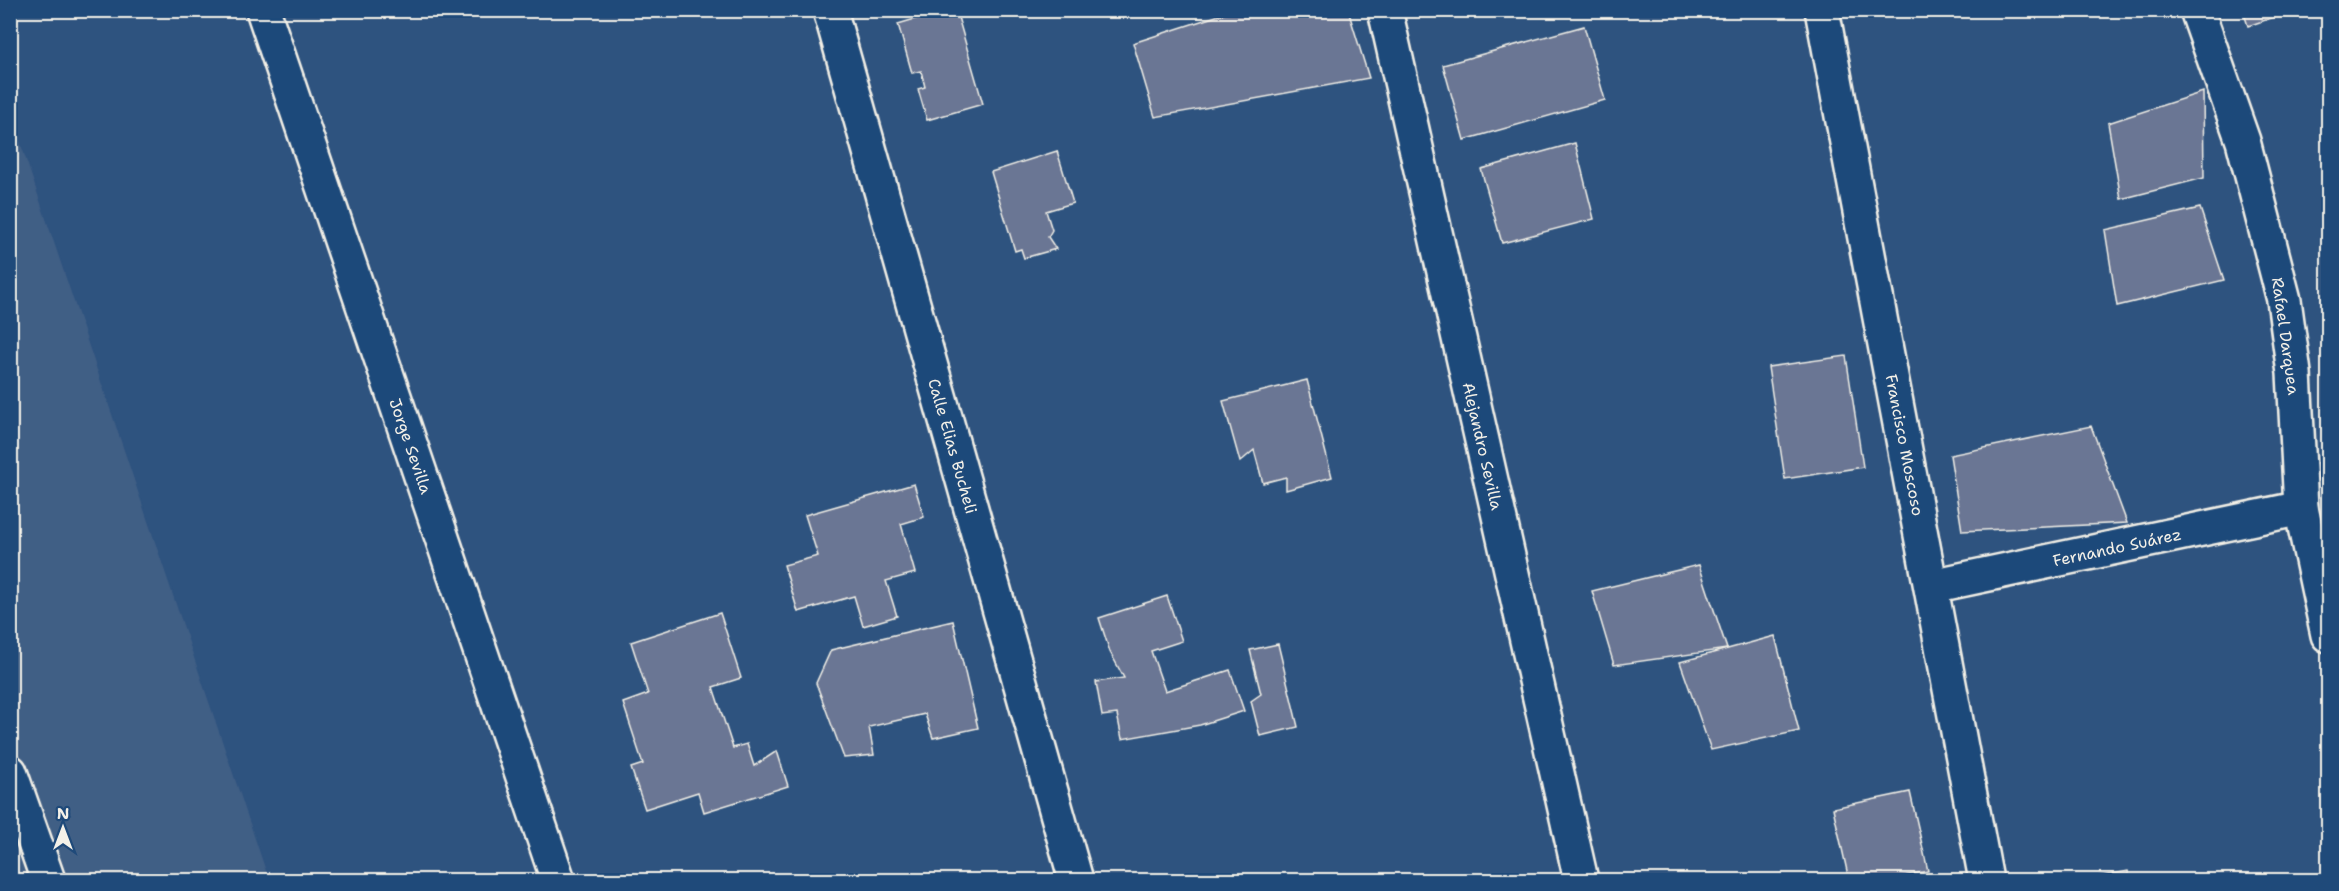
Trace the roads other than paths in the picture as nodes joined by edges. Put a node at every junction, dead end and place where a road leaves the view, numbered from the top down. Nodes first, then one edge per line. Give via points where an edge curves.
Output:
1 (263, 10) edge
2 (830, 10) edge
3 (1385, 10) edge
4 (1822, 10) edge
5 (2197, 10) edge
6 (2301, 508) junction
7 (1932, 586) junction
8 (2328, 635) edge
9 (10, 772) edge
10 (48, 880) edge
11 (558, 880) edge
12 (1076, 880) edge
13 (1581, 880) edge
14 (1986, 880) edge

1 - 11 street, Jorge Sevilla
2 - 12 street, Calle Elias Bucheli
3 - 13 street, Alejandro Sevilla
4 - 7 street, Francisco Moscoso
5 - 6 street, Rafael Darquea via 2243,141 2284,300 2294,373
6 - 7 street, Fernando Suárez
6 - 8 street, Rafael Darquea
7 - 14 street, Francisco Moscoso
9 - 10 street

